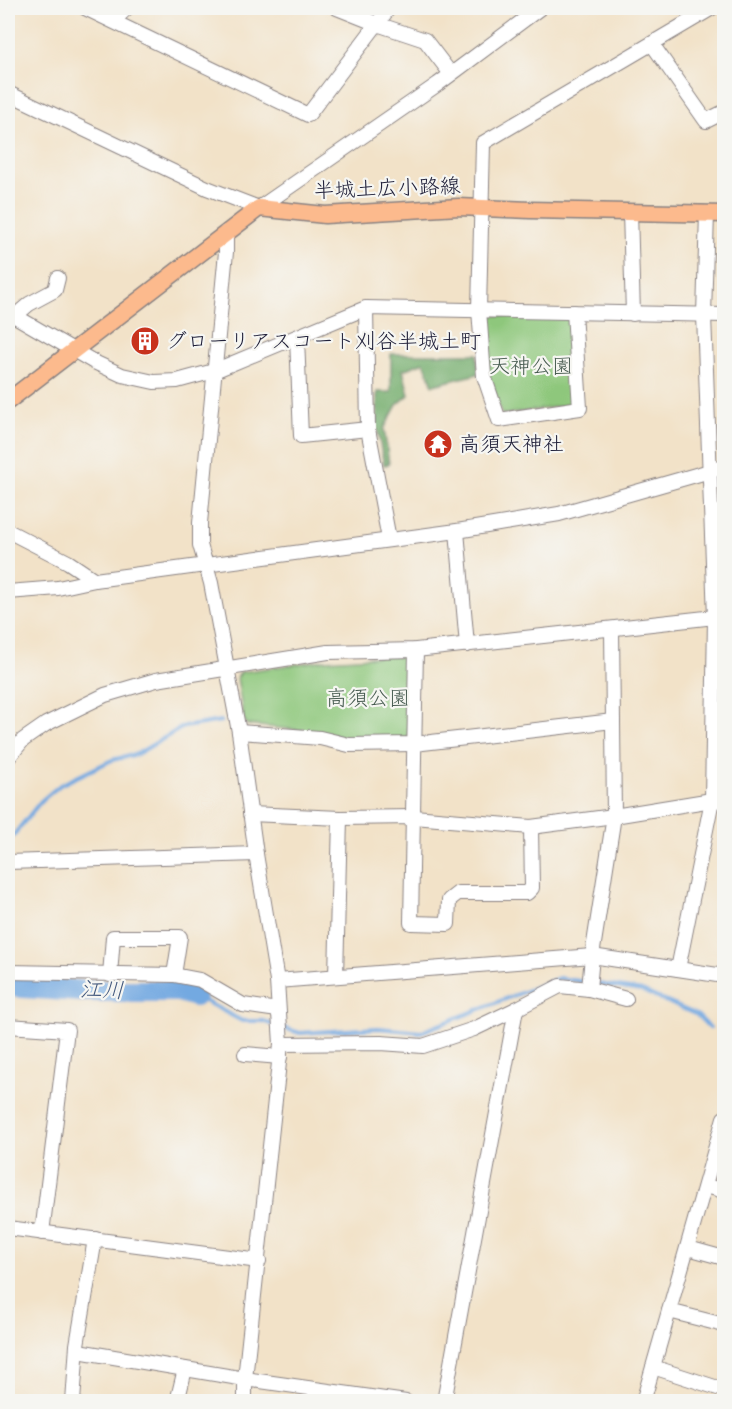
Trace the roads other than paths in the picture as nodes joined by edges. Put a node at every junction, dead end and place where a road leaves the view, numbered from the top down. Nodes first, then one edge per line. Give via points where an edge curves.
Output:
1 (85, 8) edge
2 (127, 8) edge
3 (337, 8) edge
4 (389, 8) edge
5 (540, 8) edge
6 (712, 8) edge
7 (113, 21) junction
8 (377, 24) junction
9 (652, 44) junction
10 (451, 74) junction
11 (8, 93) edge
12 (724, 112) edge
13 (259, 208) junction
14 (482, 208) junction
15 (630, 212) junction
16 (707, 213) junction
17 (724, 214) edge
18 (226, 232) junction
19 (58, 278) dead end
20 (366, 308) junction
21 (479, 310) junction
22 (574, 312) junction
23 (11, 314) edge
24 (633, 314) junction
25 (704, 315) junction
26 (724, 315) edge
27 (297, 338) junction
28 (75, 351) junction
29 (214, 371) junction
30 (8, 401) edge
31 (368, 429) junction
32 (724, 467) edge
33 (709, 472) junction
34 (8, 531) edge
35 (457, 531) junction
36 (389, 539) junction
37 (206, 565) junction
38 (95, 580) junction
39 (8, 592) edge
40 (720, 617) edge
41 (612, 629) junction
42 (467, 645) junction
43 (416, 650) junction
44 (227, 669) junction
45 (613, 721) junction
46 (239, 732) junction
47 (414, 744) junction
48 (8, 758) edge
49 (718, 800) edge
50 (250, 814) junction
51 (614, 816) junction
52 (414, 817) junction
53 (340, 818) junction
54 (531, 827) junction
55 (256, 854) junction
56 (8, 862) edge
57 (592, 956) junction
58 (678, 969) junction
59 (8, 972) edge
60 (110, 975) junction
61 (174, 975) junction
62 (336, 976) junction
63 (724, 976) edge
64 (277, 981) junction
65 (589, 989) junction
66 (626, 999) dead end
67 (516, 1009) junction
68 (278, 1010) junction
69 (8, 1026) edge
70 (280, 1050) junction
71 (245, 1054) dead end
72 (724, 1118) edge
73 (705, 1186) junction
74 (724, 1191) edge
75 (8, 1228) edge
76 (42, 1233) junction
77 (95, 1239) junction
78 (688, 1248) junction
79 (724, 1258) edge
80 (259, 1261) junction
81 (669, 1311) junction
82 (724, 1325) edge
83 (78, 1351) junction
84 (653, 1367) junction
85 (185, 1369) junction
86 (245, 1379) junction
87 (724, 1390) edge
88 (73, 1401) edge
89 (177, 1401) edge
90 (245, 1401) edge
91 (406, 1401) edge
92 (444, 1401) edge
93 (643, 1401) edge

1 - 7 street
2 - 7 street
3 - 8 street
4 - 8 street
5 - 10 street
6 - 9 street
7 - 8 street via 308,115
8 - 10 street via 425,40
9 - 12 street via 706,121
9 - 14 street via 483,143
10 - 13 street
11 - 13 street via 197,183
13 - 14 main road, 半城土広小路線 via 337,215
13 - 18 main road
14 - 15 main road, 半城土広小路線
14 - 21 street
15 - 16 main road, 半城土広小路線
15 - 24 street
16 - 17 main road, 半城土広小路線
16 - 25 street
18 - 28 main road
18 - 29 street
19 - 23 street via 55,290
20 - 21 street
20 - 27 street
20 - 31 street
21 - 22 street
21 - 22 street via 484,376 499,420 580,408
22 - 24 street
23 - 28 street
24 - 25 street
25 - 26 street
25 - 33 street
27 - 29 street
27 - 31 street via 302,436
28 - 29 street via 122,375 154,382 177,381
28 - 30 main road
29 - 37 street via 200,523 200,545
31 - 36 street
32 - 33 street
33 - 35 street via 559,514
33 - 40 street
34 - 38 street
35 - 36 street
35 - 42 street
36 - 37 street
37 - 38 street
37 - 44 street
38 - 39 street
40 - 41 street
40 - 49 street
41 - 42 street
41 - 45 street
42 - 43 street
43 - 44 street via 328,652
43 - 47 street
44 - 46 street
44 - 48 street via 156,680 105,695 46,724 23,740
45 - 47 street
45 - 51 street
46 - 47 street via 320,738 349,745
46 - 50 street
47 - 52 street
49 - 51 street
49 - 58 street
50 - 53 street
50 - 55 street
51 - 54 street
51 - 57 street
52 - 53 street
52 - 54 street
52 - 54 street via 411,923 448,924 449,900 458,893 527,893 532,888
53 - 62 street
55 - 56 street
55 - 64 street
57 - 58 street
57 - 62 street
57 - 65 street
58 - 63 street
59 - 60 street
60 - 61 street
60 - 61 street via 112,938 180,937
61 - 68 street via 200,980 243,1005
62 - 64 street
64 - 68 street
65 - 66 street
65 - 67 street via 560,986
67 - 70 street via 474,1029 423,1046 381,1042
67 - 92 street
68 - 70 street
69 - 76 street via 68,1030
70 - 71 street
70 - 80 street
72 - 73 street
73 - 74 street
73 - 78 street
75 - 76 street
76 - 77 street
77 - 80 street
77 - 83 street
78 - 79 street
78 - 81 street
80 - 86 street
81 - 82 street
81 - 84 street
83 - 85 street
83 - 88 street
84 - 87 street
84 - 93 street
85 - 86 street
85 - 89 street
86 - 90 street
86 - 91 street

